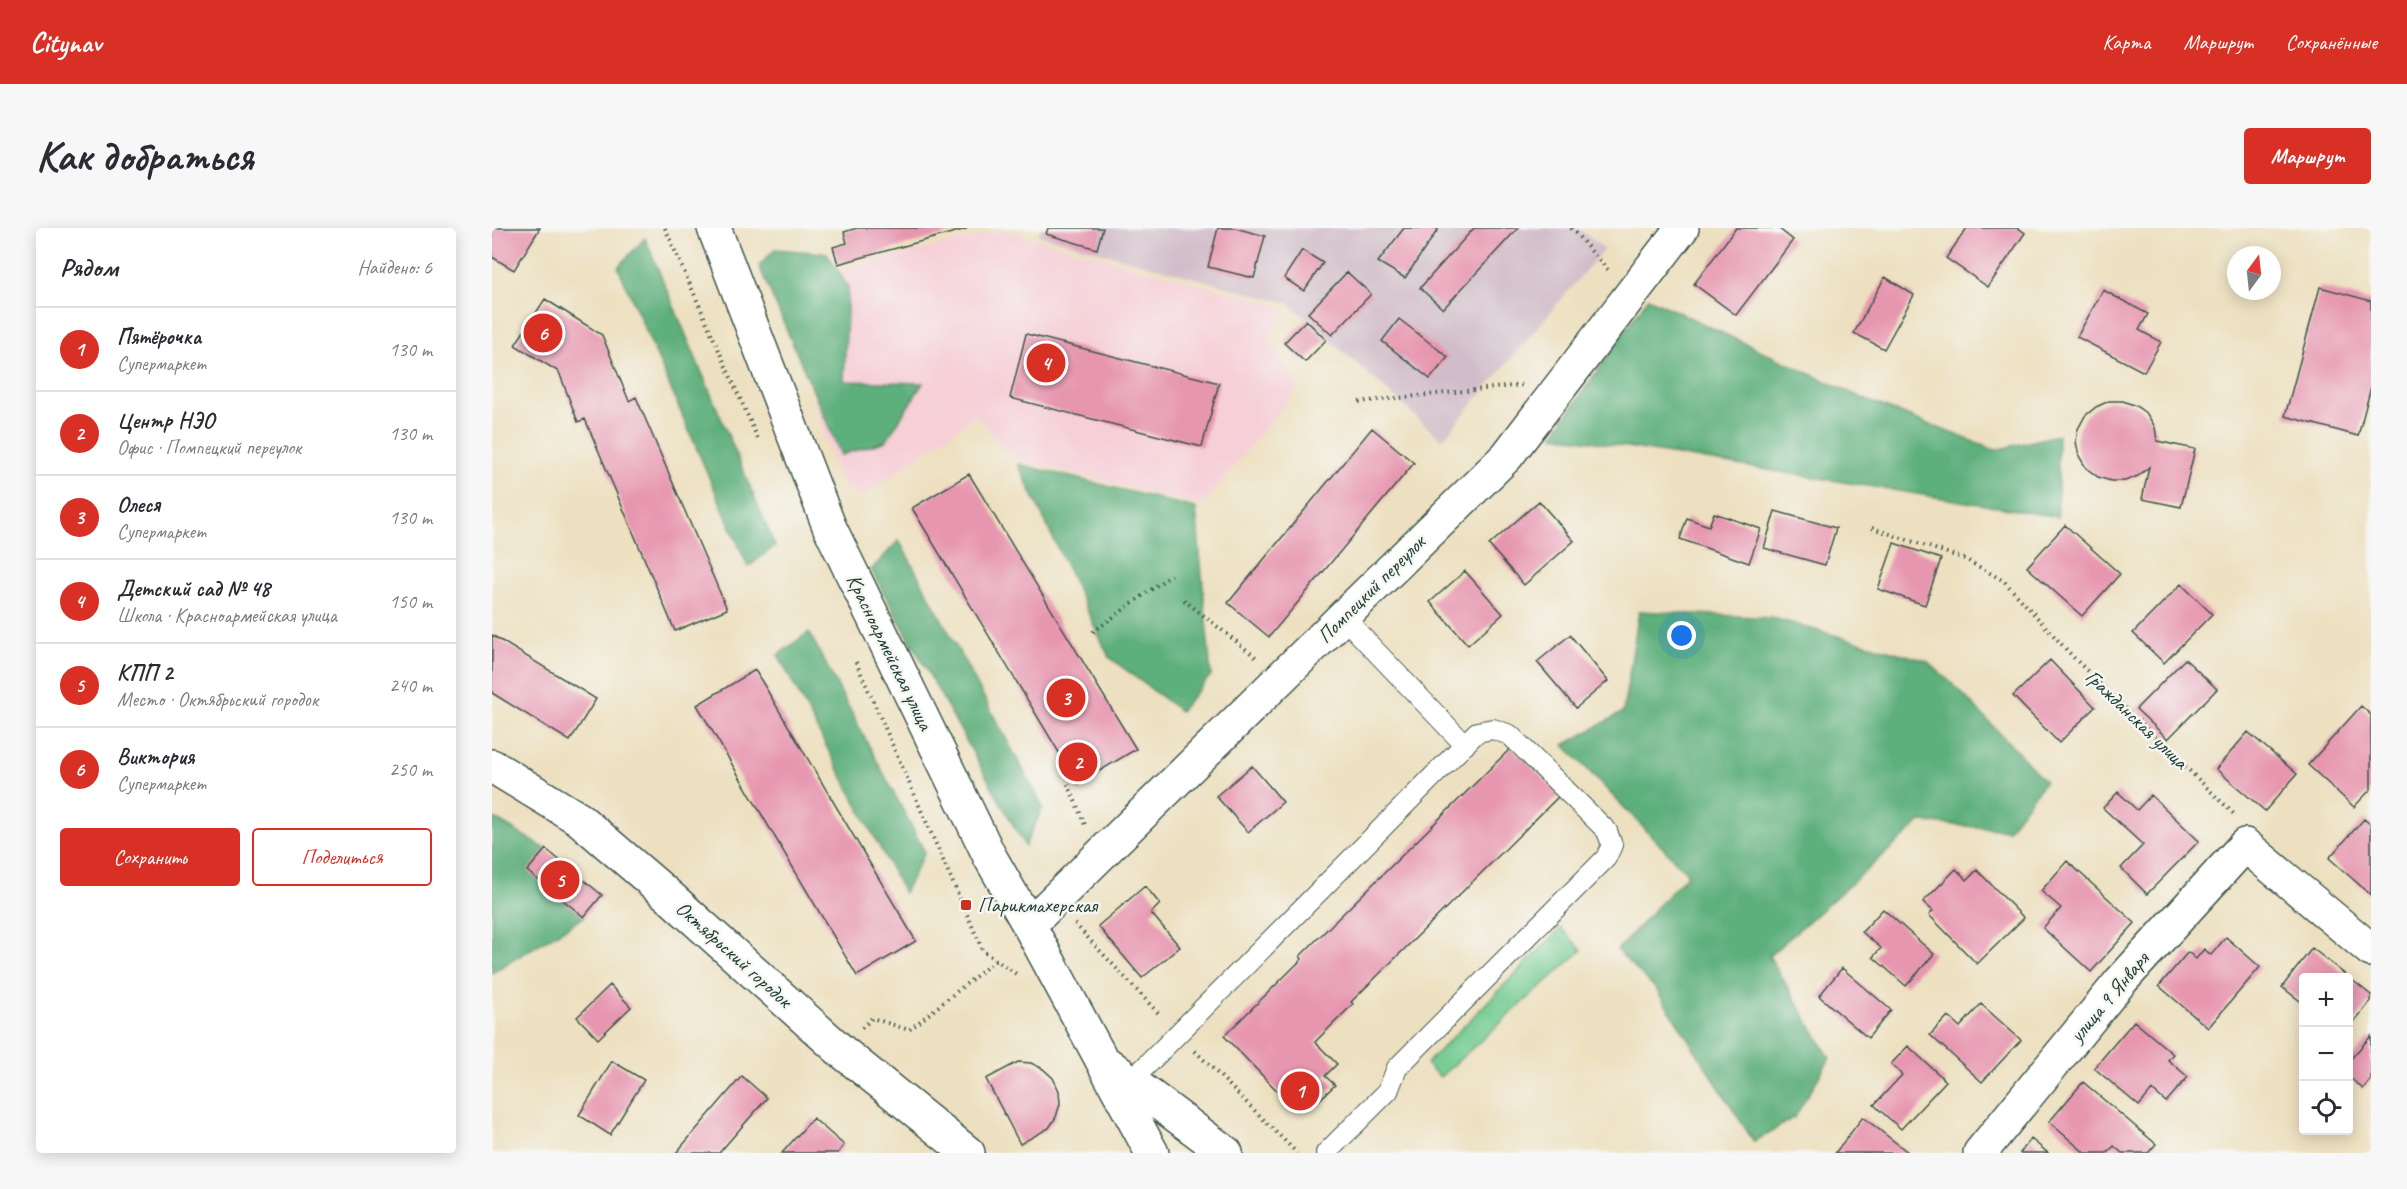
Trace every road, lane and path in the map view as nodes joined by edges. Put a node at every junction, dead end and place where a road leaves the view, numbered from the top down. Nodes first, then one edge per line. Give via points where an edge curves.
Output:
1 (714, 228) edge
2 (1571, 228) edge
3 (1683, 228) edge
4 (1613, 276) dead end
5 (1524, 384) dead end
6 (1359, 402) dead end
7 (1872, 528) dead end
8 (1171, 575) dead end
9 (1184, 600) dead end
10 (1343, 617) junction
11 (1093, 632) dead end
12 (1281, 677) junction
13 (1465, 744) junction
14 (492, 766) edge
15 (1068, 784) dead end
16 (1089, 833) dead end
17 (2245, 845) junction
18 (1029, 925) junction
19 (2371, 950) edge
20 (996, 960) dead end
21 (840, 1050) junction
22 (1102, 1060) junction
23 (1131, 1081) junction
24 (968, 1153) edge
25 (1152, 1153) edge
26 (1226, 1153) edge
27 (1326, 1153) edge
28 (1980, 1153) edge

1 - 18 street, Красноармейская улица via 829,526 990,857
2 - 4 path
3 - 10 street, Помпецкий переулок via 1507,456
5 - 6 path
7 - 17 path, Гражданская улица via 1965,559 2004,581 2075,659 2236,816
8 - 11 path
9 - 12 path
10 - 12 street, Помпецкий переулок
10 - 13 lane
12 - 18 street, Помпецкий переулок
13 - 23 lane
13 - 27 lane via 1477,732 1493,729 1510,735 1606,831 1612,845 1606,858 1397,1068 1388,1091
14 - 21 street, Октябрьский городок via 579,819
15 - 16 path
17 - 19 street
17 - 28 street, улица 9 Января via 2121,981
18 - 22 street, Красноармейская улица
20 - 21 path via 909,1030 872,1018
21 - 24 street, Октябрьский городок
22 - 23 street, Красноармейская улица
22 - 25 street, Красноармейская улица
23 - 26 street, Красноармейская улица

